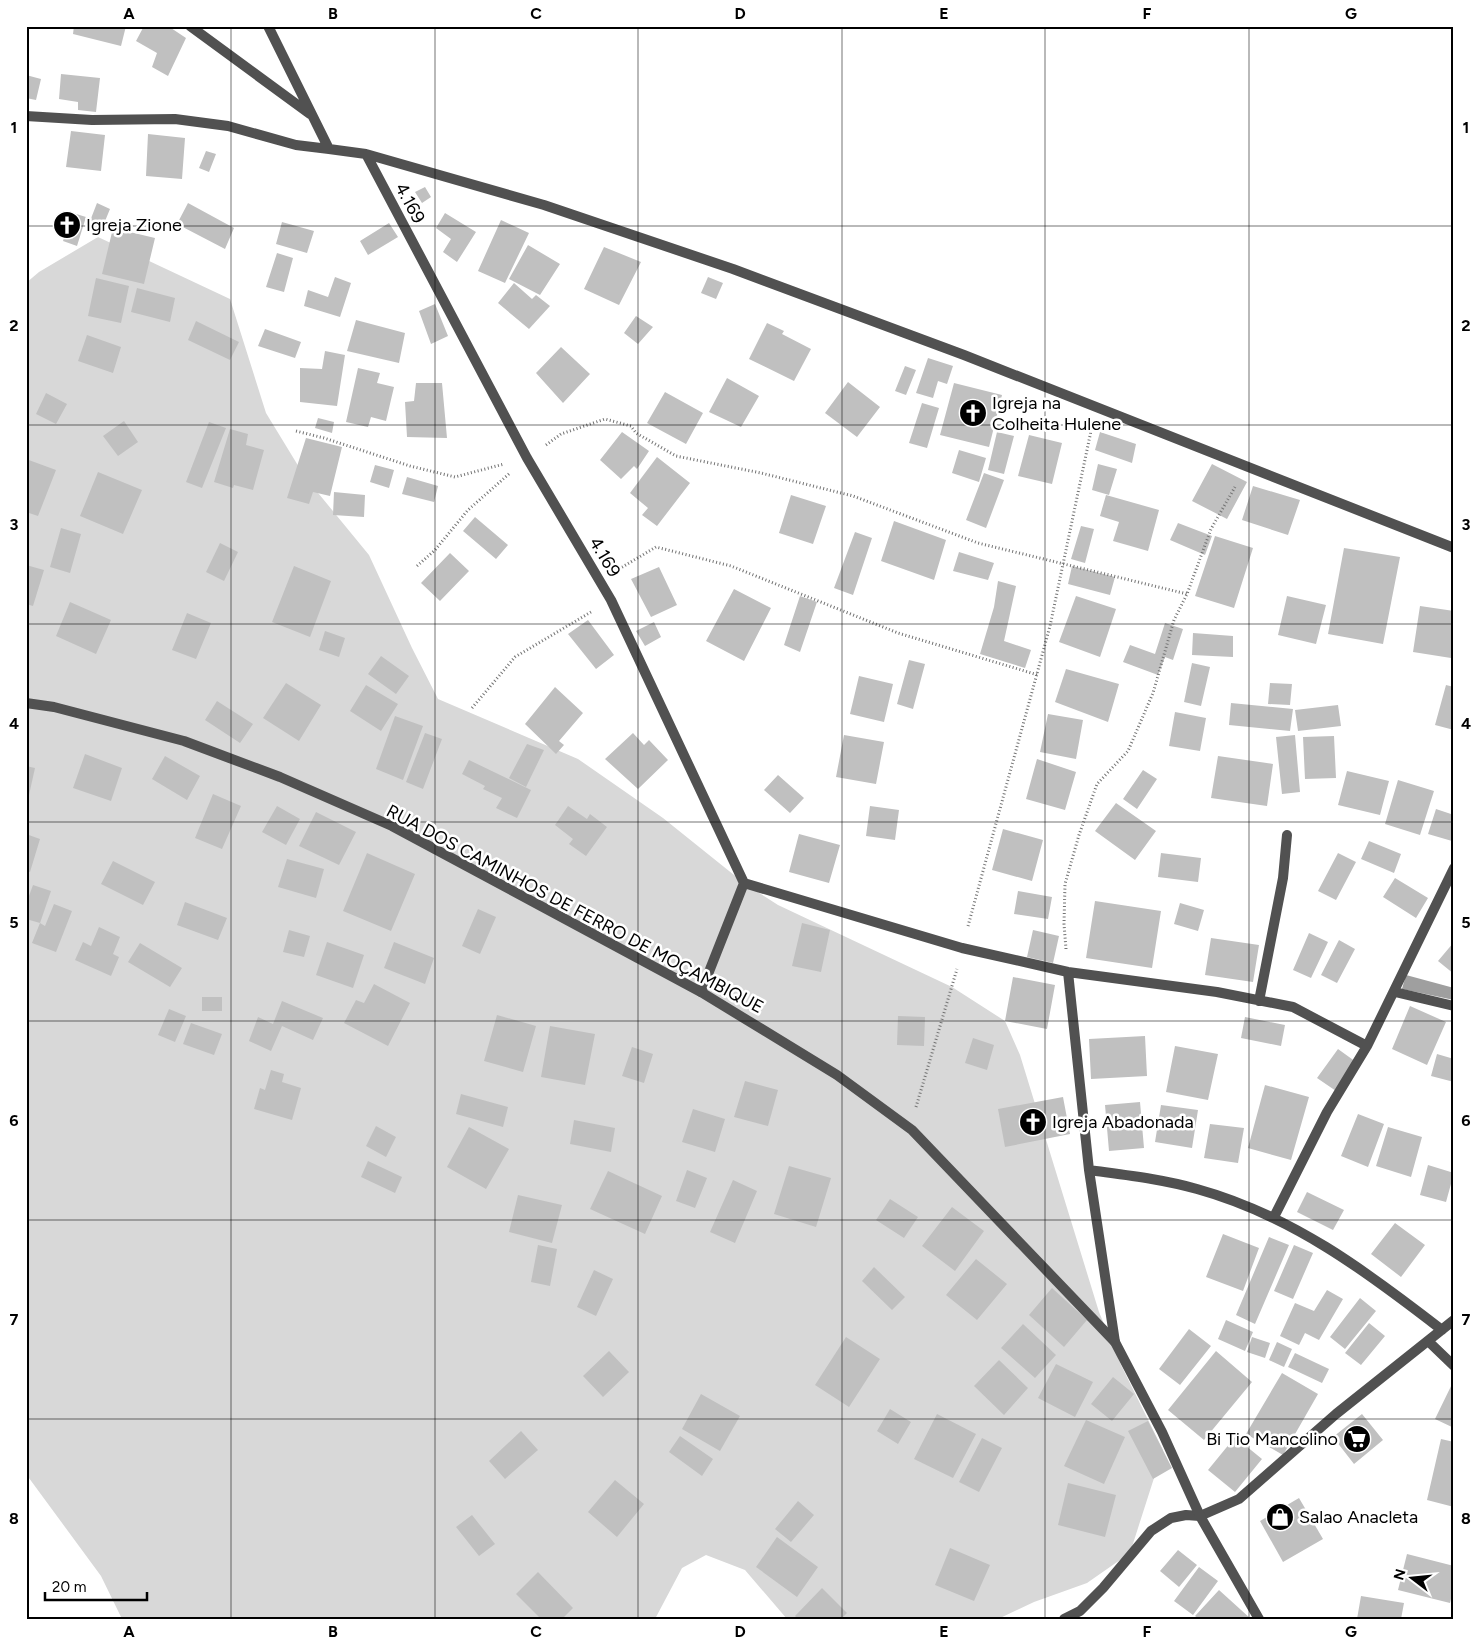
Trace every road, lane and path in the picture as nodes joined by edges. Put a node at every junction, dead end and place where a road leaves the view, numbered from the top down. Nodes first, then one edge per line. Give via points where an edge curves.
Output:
1 (190, 26) edge
2 (268, 26) edge
3 (311, 115) junction
4 (26, 116) edge
5 (329, 150) junction
6 (366, 154) junction
7 (1096, 408) junction
8 (296, 431) dead end
9 (527, 458) junction
10 (1246, 466) junction
11 (1454, 548) edge
12 (1064, 565) junction
13 (417, 566) dead end
14 (1187, 594) junction
15 (611, 600) junction
16 (1038, 675) junction
17 (26, 703) edge
18 (472, 708) dead end
19 (1287, 835) dead end
20 (1454, 868) edge
21 (744, 883) junction
22 (962, 948) junction
23 (1068, 972) junction
24 (702, 992) junction
25 (1395, 992) junction
26 (1259, 1001) junction
27 (1454, 1006) edge
28 (1367, 1046) junction
29 (912, 1130) junction
30 (1089, 1170) junction
31 (1274, 1217) junction
32 (1454, 1320) edge
33 (1442, 1330) junction
34 (1428, 1341) junction
35 (1115, 1342) junction
36 (1454, 1366) edge
37 (1200, 1516) junction
38 (1064, 1619) edge
39 (1259, 1619) edge

1 - 3 street
2 - 3 street
3 - 5 street
4 - 5 street via 92,120 175,119 228,126 296,145
5 - 6 street
6 - 7 street via 544,205 733,268
6 - 9 street, 4.169
7 - 10 street
7 - 12 path
8 - 9 path via 455,477
9 - 12 path via 562,434 605,419 631,426 636,433 676,456 853,496 978,543
9 - 13 path via 468,510 435,550
9 - 15 street, 4.169
10 - 11 street
10 - 14 path via 1211,529
12 - 14 path
12 - 16 path
14 - 23 path via 1174,620 1153,693 1128,751 1097,784 1079,834 1065,884
15 - 16 path via 616,571 656,547 731,566 898,632
15 - 18 path via 515,657
15 - 21 street, 4.169
16 - 22 path
17 - 24 street, RUA DOS CAMINHOS DE FERRO DE MOÇAMBIQUE via 54,706 184,740 280,777 392,826
19 - 26 street via 1283,878
20 - 25 street
21 - 22 street
21 - 24 street
22 - 23 street
22 - 29 path
23 - 26 street via 1217,992
23 - 30 street
24 - 29 street, RUA DOS CAMINHOS DE FERRO DE MOÇAMBIQUE via 837,1075
25 - 27 street
25 - 28 street
26 - 28 street via 1293,1007
28 - 31 street via 1327,1112
29 - 35 street, RUA DOS CAMINHOS DE FERRO DE MOÇAMBIQUE
30 - 31 street via 1197,1189
30 - 35 street
31 - 33 street via 1305,1233 1378,1281
32 - 33 street
33 - 34 street
34 - 36 street
34 - 37 street via 1336,1414 1239,1499
35 - 37 street, RUA DOS CAMINHOS DE FERRO DE MOÇAMBIQUE via 1162,1432
37 - 38 street via 1171,1518 1151,1531 1103,1588 1080,1611
37 - 39 street, RUA DOS CAMINHOS DE FERRO DE MOÇAMBIQUE

